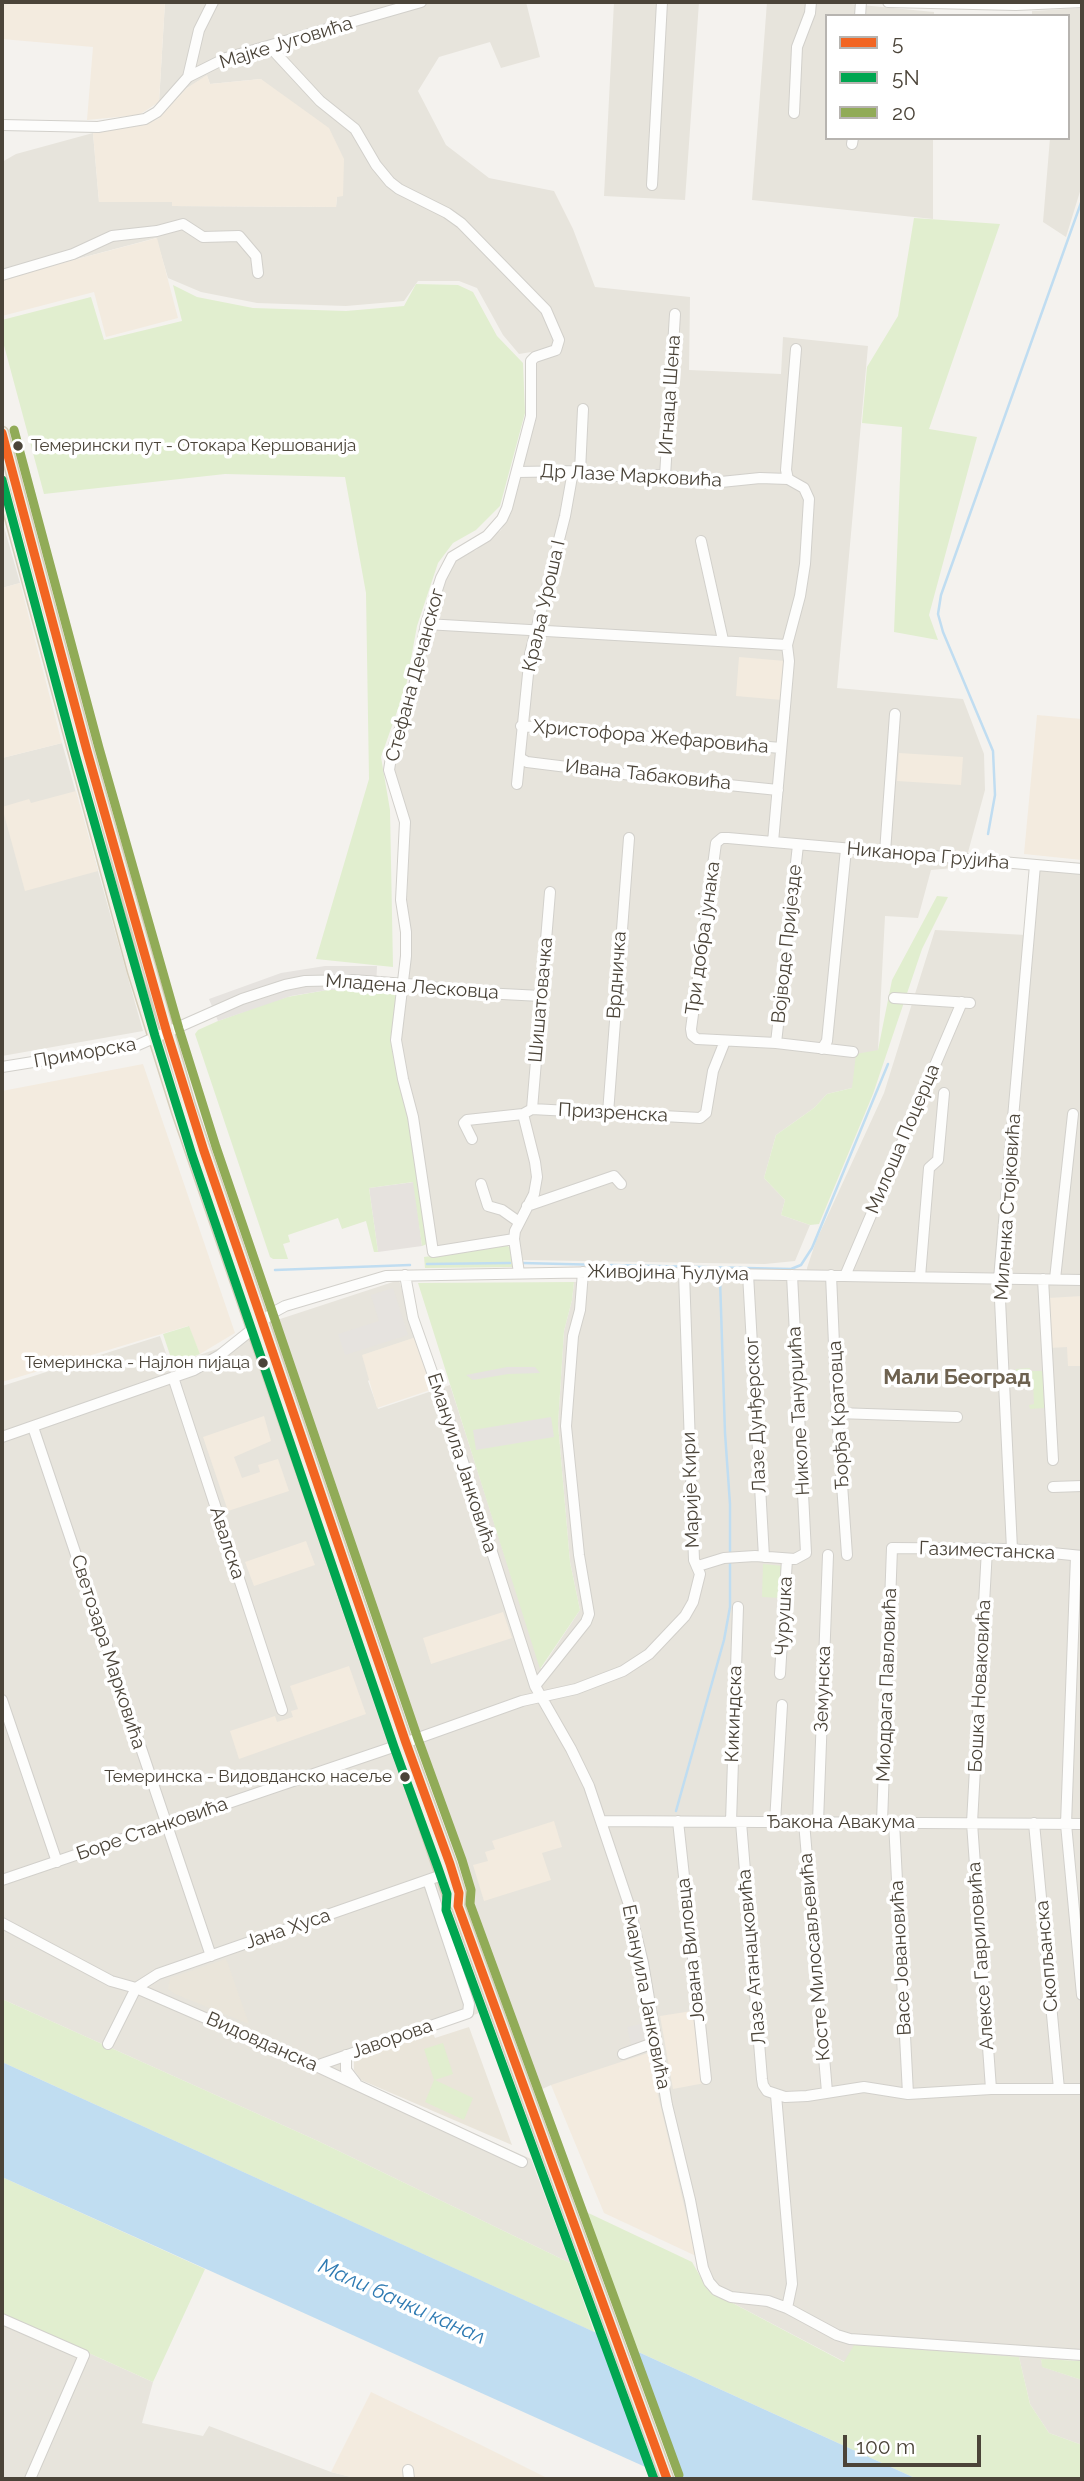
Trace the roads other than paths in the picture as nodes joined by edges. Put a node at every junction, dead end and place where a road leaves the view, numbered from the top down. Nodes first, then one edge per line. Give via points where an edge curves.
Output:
1 (221, 2) edge
2 (421, 2) edge
3 (662, 2) edge
4 (811, 2) edge
5 (888, 2) edge
6 (1082, 2) edge
7 (212, 5) edge
8 (393, 6) edge
9 (270, 47) junction
10 (188, 77) junction
11 (794, 113) dead end
12 (2, 125) edge
13 (652, 185) dead end
14 (258, 273) dead end
15 (2, 275) edge
16 (675, 314) dead end
17 (796, 348) dead end
18 (583, 409) dead end
19 (2, 433) edge
20 (577, 471) junction
21 (517, 472) junction
22 (665, 476) junction
23 (788, 479) junction
24 (7, 492) edge
25 (701, 541) dead end
26 (426, 624) junction
27 (535, 630) junction
28 (723, 640) junction
29 (787, 645) junction
30 (895, 714) dead end
31 (521, 726) junction
32 (781, 748) junction
33 (520, 758) junction
34 (517, 785) dead end
35 (778, 790) junction
36 (629, 838) dead end
37 (774, 842) junction
38 (798, 845) junction
39 (715, 848) joint
40 (846, 849) junction
41 (885, 852) junction
42 (1035, 865) junction
43 (1082, 869) edge
44 (550, 892) dead end
45 (402, 984) junction
46 (541, 996) junction
47 (894, 998) dead end
48 (167, 1033) junction
49 (155, 1038) junction
50 (725, 1041) junction
51 (776, 1043) junction
52 (822, 1049) junction
53 (853, 1052) dead end
54 (2, 1067) edge
55 (944, 1093) dead end
56 (527, 1111) junction
57 (608, 1113) junction
58 (1073, 1114) dead end
59 (472, 1139) dead end
60 (481, 1184) dead end
61 (621, 1184) dead end
62 (527, 1206) junction
63 (519, 1222) junction
64 (514, 1239) junction
65 (583, 1272) junction
66 (519, 1273) junction
67 (684, 1273) junction
68 (748, 1274) junction
69 (405, 1275) junction
70 (792, 1275) junction
71 (831, 1275) junction
72 (845, 1276) junction
73 (920, 1278) junction
74 (999, 1279) junction
75 (1043, 1279) junction
76 (1055, 1279) junction
77 (1082, 1280) edge
78 (259, 1325) junction
79 (173, 1377) junction
80 (837, 1413) junction
81 (957, 1417) dead end
82 (33, 1427) junction
83 (2, 1437) edge
84 (1053, 1460) dead end
85 (1082, 1486) edge
86 (1054, 1487) dead end
87 (892, 1548) joint
88 (987, 1549) junction
89 (1012, 1549) junction
90 (828, 1555) dead end
91 (847, 1555) dead end
92 (1079, 1556) edge
93 (764, 1557) junction
94 (787, 1559) junction
95 (698, 1566) junction
96 (738, 1607) dead end
97 (780, 1674) dead end
98 (535, 1686) junction
99 (541, 1697) junction
100 (2, 1700) edge
101 (782, 1705) dead end
102 (282, 1710) dead end
103 (401, 1744) junction
104 (601, 1821) junction
105 (678, 1821) junction
106 (736, 1822) junction
107 (775, 1822) junction
108 (804, 1822) junction
109 (818, 1822) junction
110 (882, 1822) junction
111 (894, 1822) junction
112 (972, 1823) junction
113 (1034, 1823) junction
114 (1066, 1824) junction
115 (1082, 1824) edge
116 (166, 1825) junction
117 (57, 1861) junction
118 (442, 1875) junction
119 (2, 1880) edge
120 (428, 1880) junction
121 (458, 1906) junction
122 (2, 1923) edge
123 (211, 1956) junction
124 (136, 1988) junction
125 (1082, 1995) edge
126 (656, 2042) junction
127 (108, 2044) dead end
128 (623, 2054) dead end
129 (346, 2055) junction
130 (316, 2066) junction
131 (706, 2079) dead end
132 (357, 2085) junction
133 (991, 2088) junction
134 (1059, 2089) junction
135 (1082, 2089) edge
136 (827, 2092) junction
137 (772, 2093) junction
138 (908, 2094) junction
139 (522, 2162) dead end
140 (787, 2308) junction
141 (2, 2319) edge
142 (1082, 2354) edge
143 (30, 2479) edge
144 (667, 2479) edge

1 - 7 street
2 - 8 street, Мајке Југовића
3 - 13 street
4 - 11 street via 797,47
5 - 6 street
7 - 10 street via 199,30
8 - 9 street, Мајке Југовића
9 - 10 street, Мајке Југовића via 226,58
9 - 21 street, Стефана Дечанског via 320,101 355,129 390,182 454,217 550,316 559,340 556,350 531,361 531,416
10 - 12 street, Мајке Југовића via 145,119 98,127
14 - 15 street via 256,256 239,236 200,237 183,224 112,236 73,254
16 - 22 street, Игнаца Шена
17 - 23 street
18 - 20 street, Краља Уроша I
19 - 24 main road
20 - 21 street, Др Лазе Марковића
20 - 22 street, Др Лазе Марковића
20 - 27 street, Краља Уроша I
21 - 26 street, Стефана Дечанског via 496,527 457,553 446,567
22 - 23 street, Др Лазе Марковића via 720,482
23 - 29 street, Христофора Жефаровића via 804,488 809,504 800,596
24 - 48 main road via 91,763
24 - 49 main road
25 - 28 street
26 - 27 street
26 - 45 street, Стефана Дечанског via 389,770 405,822
27 - 28 street
27 - 31 street, Краља Уроша I
28 - 29 street
29 - 32 street, Христофора Жефаровића
30 - 41 street
31 - 32 street, Христофора Жефаровића
31 - 33 street, Краља Уроша I
32 - 35 street, Христофора Жефаровића
33 - 34 street, Краља Уроша I
33 - 35 street, Ивана Табаковића
35 - 37 street
36 - 57 street, Врдничка
37 - 38 street, Никанора Грујића
37 - 39 street, Никанора Грујића via 728,838 718,841
38 - 40 street, Никанора Грујића
38 - 51 street, Војводе Пријезде
39 - 50 street, Три добра јунака via 691,1029 697,1039
40 - 41 street, Никанора Грујића
40 - 52 street via 827,1041
41 - 42 street, Никанора Грујића
42 - 43 street, Никанора Грујића
42 - 74 street, Миленка Стојковића
44 - 46 street, Шишатовачка
45 - 46 street, Младена Лесковца
45 - 48 street, Младена Лесковца via 325,979 285,985
45 - 64 street, Стефана Дечанског via 396,1040 413,1116 433,1252
46 - 56 street, Шишатовачка
47 - 72 street, Милоша Поцерца via 966,1003
48 - 49 street, Приморска
48 - 78 main road
49 - 54 street, Приморска via 138,1045
49 - 78 main road
50 - 51 street
50 - 57 street, Призренска via 713,1071 704,1117
51 - 52 street
52 - 53 street
55 - 73 street, Милоша Поцерца via 938,1160 929,1168
56 - 57 street, Призренска
56 - 59 street, Призренска via 467,1120 464,1123
56 - 62 street, Шишатовачка via 536,1170 534,1194
58 - 76 street
60 - 63 street via 488,1206
61 - 62 street via 614,1176
62 - 63 street, Шишатовачка
63 - 64 street, Шишатовачка
64 - 66 street
65 - 66 street, Живојина Ћулума
65 - 67 street, Живојина Ћулума
65 - 98 street via 566,1426 589,1614
66 - 69 street, Живојина Ћулума
67 - 68 street, Живојина Ћулума
67 - 95 street, Марије Кири via 694,1560
68 - 70 street, Живојина Ћулума
68 - 93 street, Лазе Дунђерског
69 - 78 street, Живојина Ћулума via 297,1301
69 - 98 street, Емануила Јанковића via 413,1318
70 - 71 street, Живојина Ћулума
70 - 94 street, Николе Танурџића via 807,1547 805,1556
71 - 72 street, Живојина Ћулума
71 - 80 street, Ђорђа Кратовца
72 - 73 street, Живојина Ћулума
73 - 74 street, Живојина Ћулума
74 - 75 street, Живојина Ћулума
74 - 89 street, Миленка Стојковића
75 - 76 street, Живојина Ћулума
75 - 84 street
76 - 77 street, Живојина Ћулума
78 - 79 street, Живојина Ћулума via 209,1362
78 - 103 main road
79 - 82 street, Живојина Ћулума
79 - 102 street, Авалска
80 - 81 street
80 - 91 street, Ђорђа Кратовца
82 - 83 street, Живојина Ћулума
82 - 116 street, Светозара Марковића
85 - 86 street
87 - 88 street, Газиместанска
87 - 110 street, Миодрага Павловића
88 - 89 street, Газиместанска
88 - 112 street, Бошка Новаковића
89 - 92 street, Газиместанска
90 - 109 street, Земунска
92 - 114 street
93 - 94 street
93 - 95 street via 724,1558
94 - 97 street, Чурушка
95 - 99 street, Марије Кири via 698,1586 690,1609 649,1654 605,1678
96 - 106 street, Кикиндска
98 - 99 street, Емануила Јанковића
99 - 103 street, Боре Станковића
99 - 104 street, Емануила Јанковића via 577,1761
100 - 117 street
101 - 107 street
103 - 116 street, Боре Станковића
103 - 118 main road
103 - 121 main road via 453,1874
104 - 105 street, Ђакона Авакума
104 - 126 street, Емануила Јанковића via 632,1917
105 - 106 street, Ђакона Авакума
105 - 131 street, Јована Виловца
106 - 107 street, Ђакона Авакума
106 - 137 street, Лазе Атанацковића via 762,2078
107 - 108 street, Ђакона Авакума
108 - 109 street, Ђакона Авакума
108 - 136 street, Косте Милосављевића
109 - 110 street, Ђакона Авакума
110 - 111 street, Ђакона Авакума
111 - 112 street, Ђакона Авакума
111 - 138 street, Васе Јовановића
112 - 113 street, Ђакона Авакума
112 - 133 street, Алексе Гавриловића
113 - 114 street, Ђакона Авакума
113 - 134 street, Скопљанска
114 - 115 street, Ђакона Авакума
114 - 125 street
116 - 117 street, Боре Станковића
116 - 123 street, Светозара Марковића
117 - 119 street, Боре Станковића
118 - 120 street, Јана Хуса
118 - 121 main road
120 - 123 street, Јана Хуса
120 - 129 street, Јаворова via 469,2004 468,2013
121 - 144 main road
122 - 124 street, Видовданска via 111,1981
123 - 124 street, Јана Хуса via 158,1974
124 - 127 street
124 - 130 street, Видовданска
126 - 128 street
126 - 140 street, Емануила Јанковића via 709,2282 731,2297
129 - 130 street, Јаворова
129 - 132 street via 346,2070
130 - 132 street, Видовданска
132 - 139 street, Видовданска
133 - 134 street
133 - 138 street
134 - 135 street
136 - 137 street via 807,2096
136 - 138 street via 864,2087
137 - 140 street, Лазе Атанацковића via 792,2284
140 - 142 street, Емануила Јанковића via 838,2335 864,2341
141 - 143 street via 84,2355

